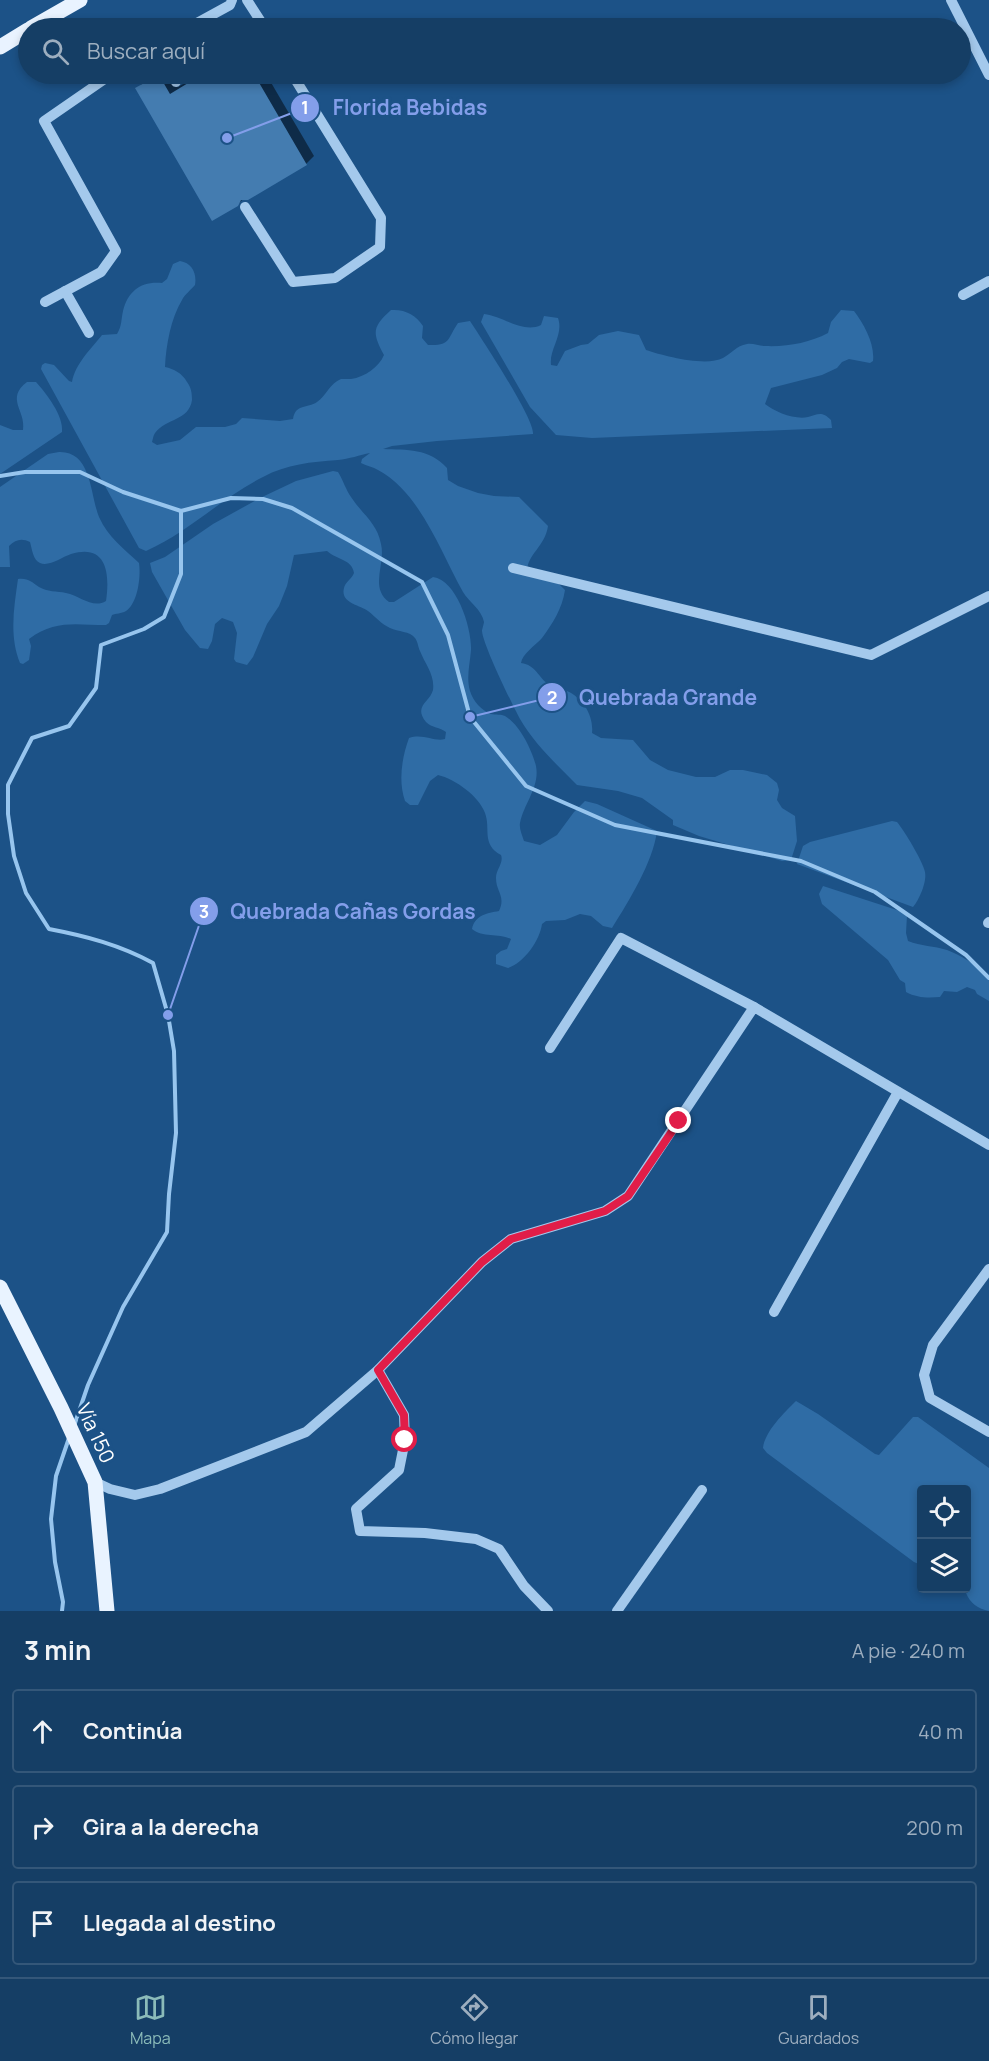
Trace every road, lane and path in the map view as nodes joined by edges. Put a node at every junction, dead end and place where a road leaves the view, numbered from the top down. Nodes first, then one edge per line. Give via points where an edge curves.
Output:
1 (80, 0) edge
2 (232, 0) edge
3 (247, 0) edge
4 (951, 0) edge
5 (49, 18) edge
6 (206, 18) edge
7 (259, 18) edge
8 (960, 18) edge
9 (18, 36) edge
10 (971, 39) edge
11 (0, 47) edge
12 (989, 75) edge
13 (98, 84) edge
14 (298, 84) edge
15 (245, 207) dead end
16 (989, 280) edge
17 (65, 291) junction
18 (963, 295) dead end
19 (45, 302) dead end
20 (89, 333) dead end
21 (513, 568) dead end
22 (989, 596) edge
23 (754, 1007) junction
24 (550, 1048) dead end
25 (898, 1092) junction
26 (989, 1145) edge
27 (989, 1269) edge
28 (0, 1287) edge
29 (774, 1312) dead end
30 (378, 1370) junction
31 (989, 1432) edge
32 (95, 1482) junction
33 (702, 1490) dead end
34 (107, 1611) edge
35 (549, 1611) edge
36 (617, 1611) edge

1 - 5 main road
2 - 6 street
3 - 7 street
4 - 8 street
9 - 11 main road
10 - 12 street
13 - 17 street via 44,121 117,251 101,272
14 - 15 street via 381,218 380,246 335,278 293,282
16 - 18 street
17 - 19 street
17 - 20 street
21 - 22 street via 871,655
23 - 24 street via 621,938
23 - 25 street
23 - 30 street via 628,1196 605,1211 511,1239 482,1262
25 - 26 street
25 - 29 street
27 - 31 street via 933,1345 924,1375 930,1398
28 - 32 main road, Vía 150
30 - 32 street via 306,1432 160,1490 135,1495
30 - 35 street via 404,1415 405,1440 399,1470 356,1509 360,1532 476,1539 499,1549
32 - 34 main road, Vía 150
33 - 36 street

